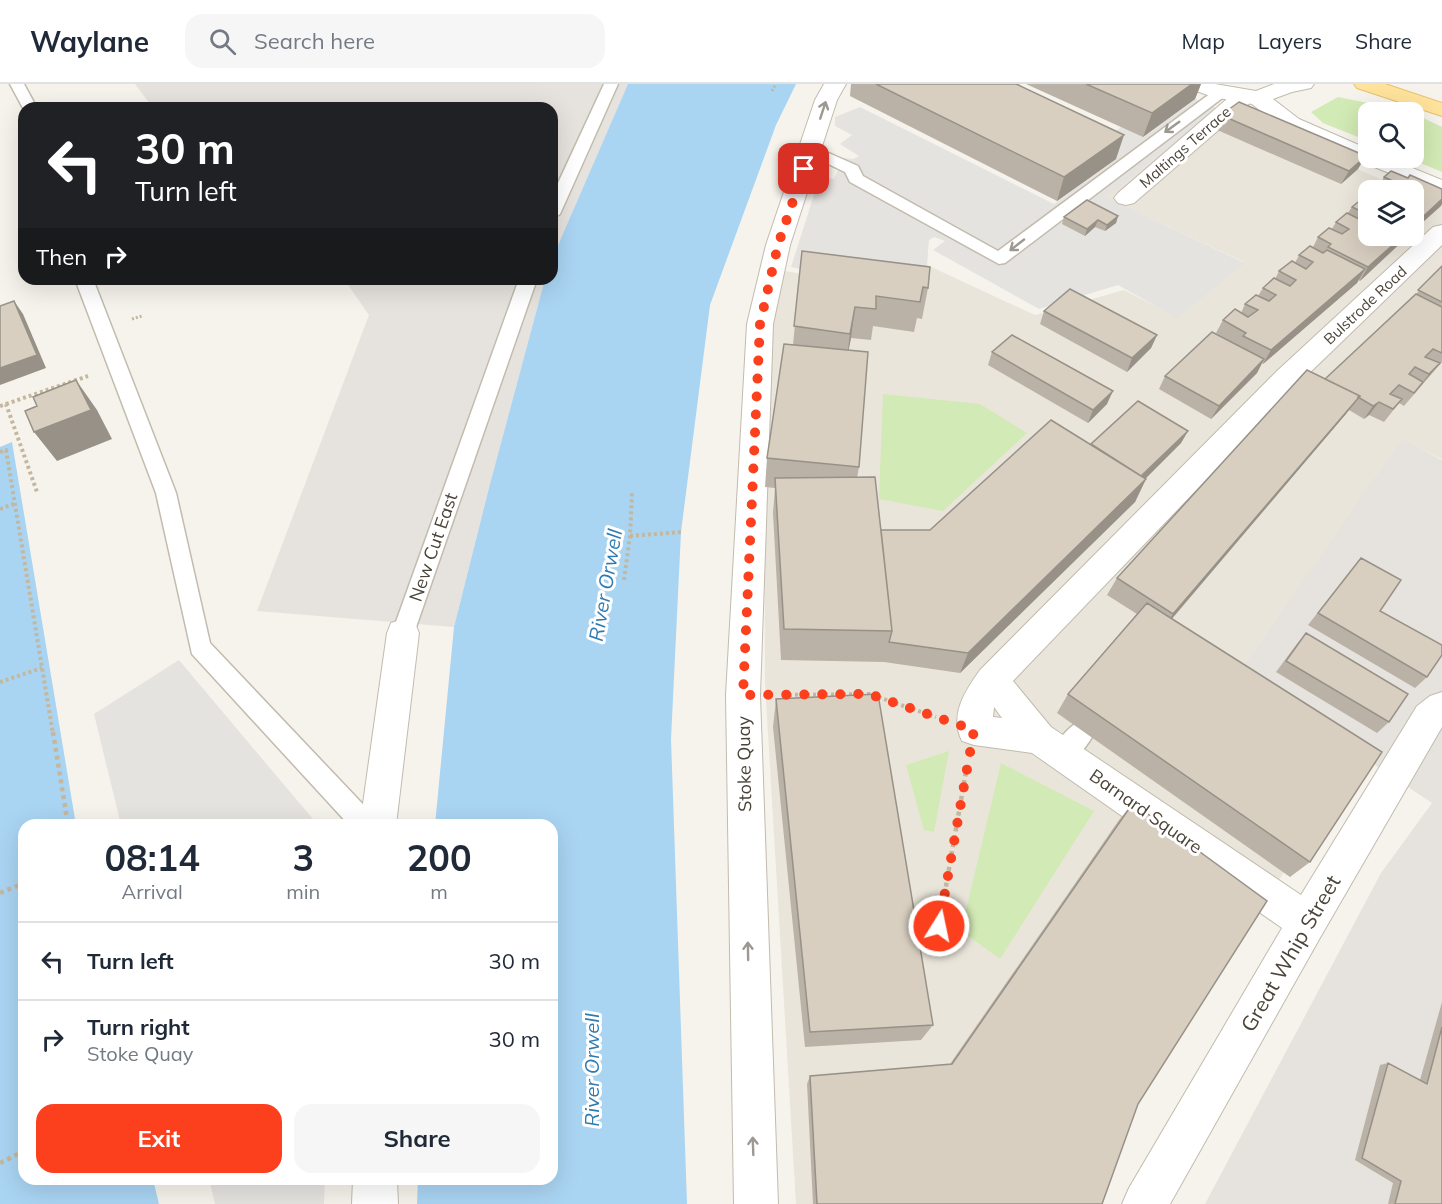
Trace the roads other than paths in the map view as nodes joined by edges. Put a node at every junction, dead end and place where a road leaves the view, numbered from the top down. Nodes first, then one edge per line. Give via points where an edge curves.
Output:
1 (17, 84) edge
2 (611, 84) edge
3 (835, 84) edge
4 (1195, 84) edge
5 (1365, 84) edge
6 (1402, 84) edge
7 (1294, 85) edge
8 (1220, 93) junction
9 (1251, 98) junction
10 (27, 102) edge
11 (1442, 110) edge
12 (810, 150) junction
13 (1358, 152) edge
14 (1395, 168) edge
15 (1442, 188) edge
16 (1126, 198) dead end
17 (558, 201) edge
18 (1442, 232) edge
19 (86, 285) edge
20 (526, 285) edge
21 (403, 633) joint
22 (992, 680) junction
23 (1442, 707) edge
24 (974, 730) joint
25 (1062, 741) junction
26 (360, 819) edge
27 (379, 819) edge
28 (1307, 922) junction
29 (375, 1185) edge
30 (375, 1204) edge
31 (756, 1204) edge
32 (1145, 1204) edge

1 - 10 lane
2 - 17 lane
12 -> 3 street, Stoke Quay
4 - 8 street
5 - 6 main road
5 - 11 main road
7 - 9 street
8 - 9 street
8 -> 12 lane via 999,259 856,179 852,169
9 - 13 street via 1291,124
9 - 16 street, Maltings Terrace
31 -> 12 street, Stoke Quay via 743,695 760,324 778,245
14 - 15 street
18 - 22 street, Bulstrode Road via 1287,378
19 - 26 lane via 166,493 200,647
20 - 21 lane, New Cut East
21 - 27 street, New Cut East
22 - 24 street, Bulstrode Road via 977,701
22 - 25 street
23 - 28 street, Great Whip Street via 1429,717
24 - 25 street, Barnard Square
25 - 28 street, Barnard Square
28 - 32 street, Great Whip Street
29 - 30 street

